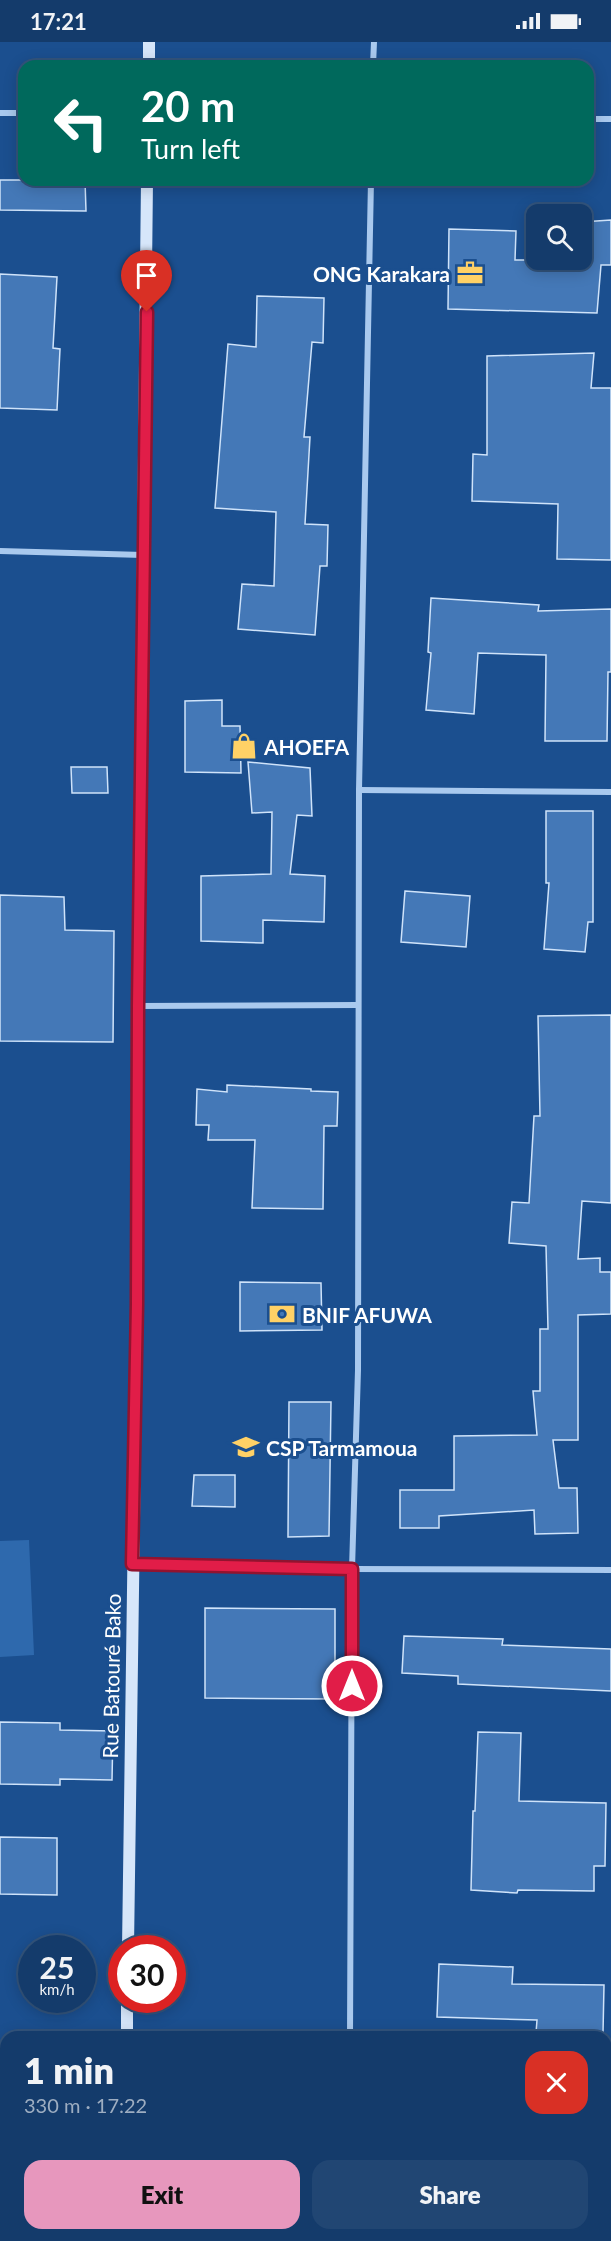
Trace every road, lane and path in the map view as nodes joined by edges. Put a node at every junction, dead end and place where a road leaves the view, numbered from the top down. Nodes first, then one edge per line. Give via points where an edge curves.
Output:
1 (149, 42) edge
2 (374, 42) edge
3 (149, 60) edge
4 (374, 60) edge
5 (0, 113) edge
6 (18, 113) edge
7 (594, 119) edge
8 (611, 119) edge
9 (147, 186) edge
10 (371, 186) edge
11 (0, 551) edge
12 (143, 555) junction
13 (359, 790) junction
14 (611, 792) edge
15 (358, 1005) junction
16 (138, 1006) junction
17 (132, 1564) junction
18 (352, 1569) junction
19 (611, 1570) edge
20 (128, 1935) edge
21 (127, 2013) edge
22 (127, 2031) edge
23 (350, 2031) edge

1 - 3 main road
2 - 4 street
5 - 6 street
7 - 8 street
9 - 12 main road, Rue Batouré Bako
10 - 13 street
11 - 12 street
12 - 16 main road, Rue Batouré Bako
13 - 14 street
13 - 15 street
15 - 16 street
15 - 18 street via 358,1370
16 - 17 main road, Rue Batouré Bako
17 - 18 street
17 - 20 main road, Rue Batouré Bako
18 - 19 street
18 - 23 street
21 - 22 main road

